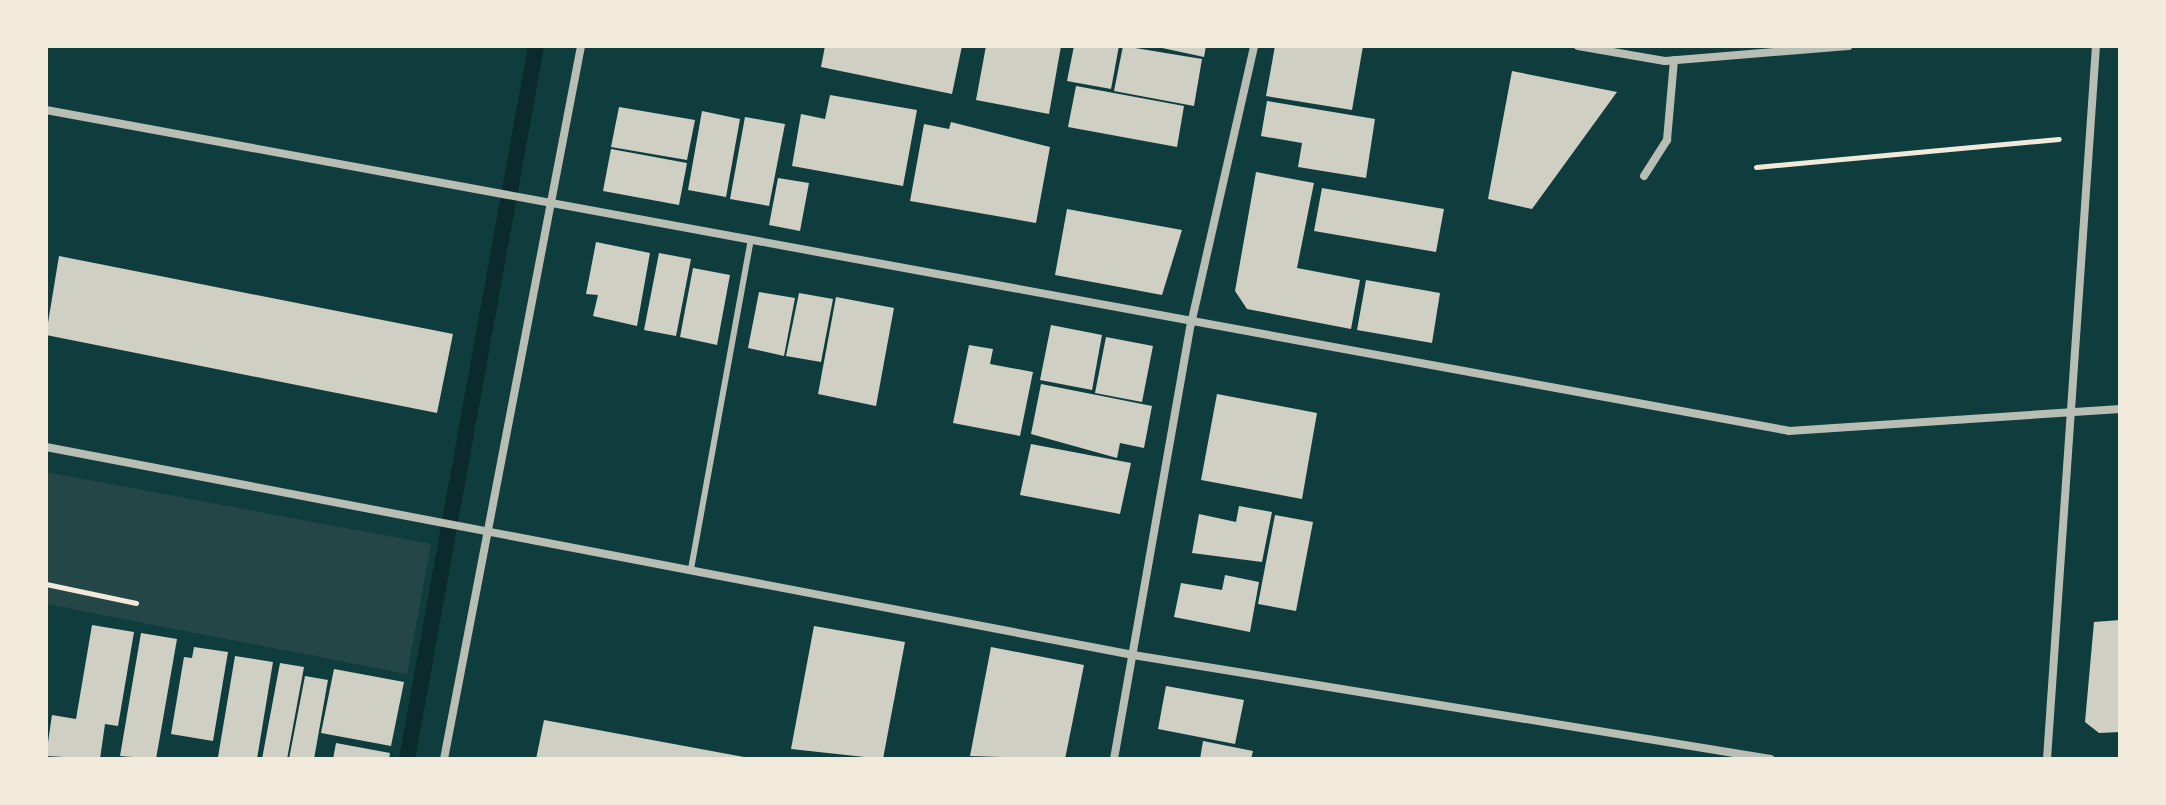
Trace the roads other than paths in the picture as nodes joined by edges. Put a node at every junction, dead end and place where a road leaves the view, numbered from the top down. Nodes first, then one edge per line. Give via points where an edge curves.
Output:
1 (581, 46) edge
2 (1254, 46) edge
3 (1578, 46) edge
4 (1848, 46) edge
5 (2096, 46) edge
6 (1674, 60) junction
7 (46, 110) edge
8 (1644, 176) dead end
9 (550, 207) junction
10 (750, 243) junction
11 (1191, 324) junction
12 (2117, 409) edge
13 (2070, 411) junction
14 (46, 447) edge
15 (486, 532) junction
16 (691, 569) junction
17 (1133, 655) junction
18 (444, 759) edge
19 (1114, 759) edge
20 (1771, 759) edge
21 (2047, 759) edge

1 - 9 street
2 - 11 street
3 - 6 street
4 - 6 street
5 - 13 street
6 - 8 street via 1667,140
7 - 9 street
9 - 10 street
9 - 15 street
10 - 11 street
10 - 16 lane
11 - 13 street via 1789,431
11 - 17 street
12 - 13 street
13 - 21 street
14 - 15 street
15 - 16 street
15 - 18 street
16 - 17 street
17 - 19 street
17 - 20 street

